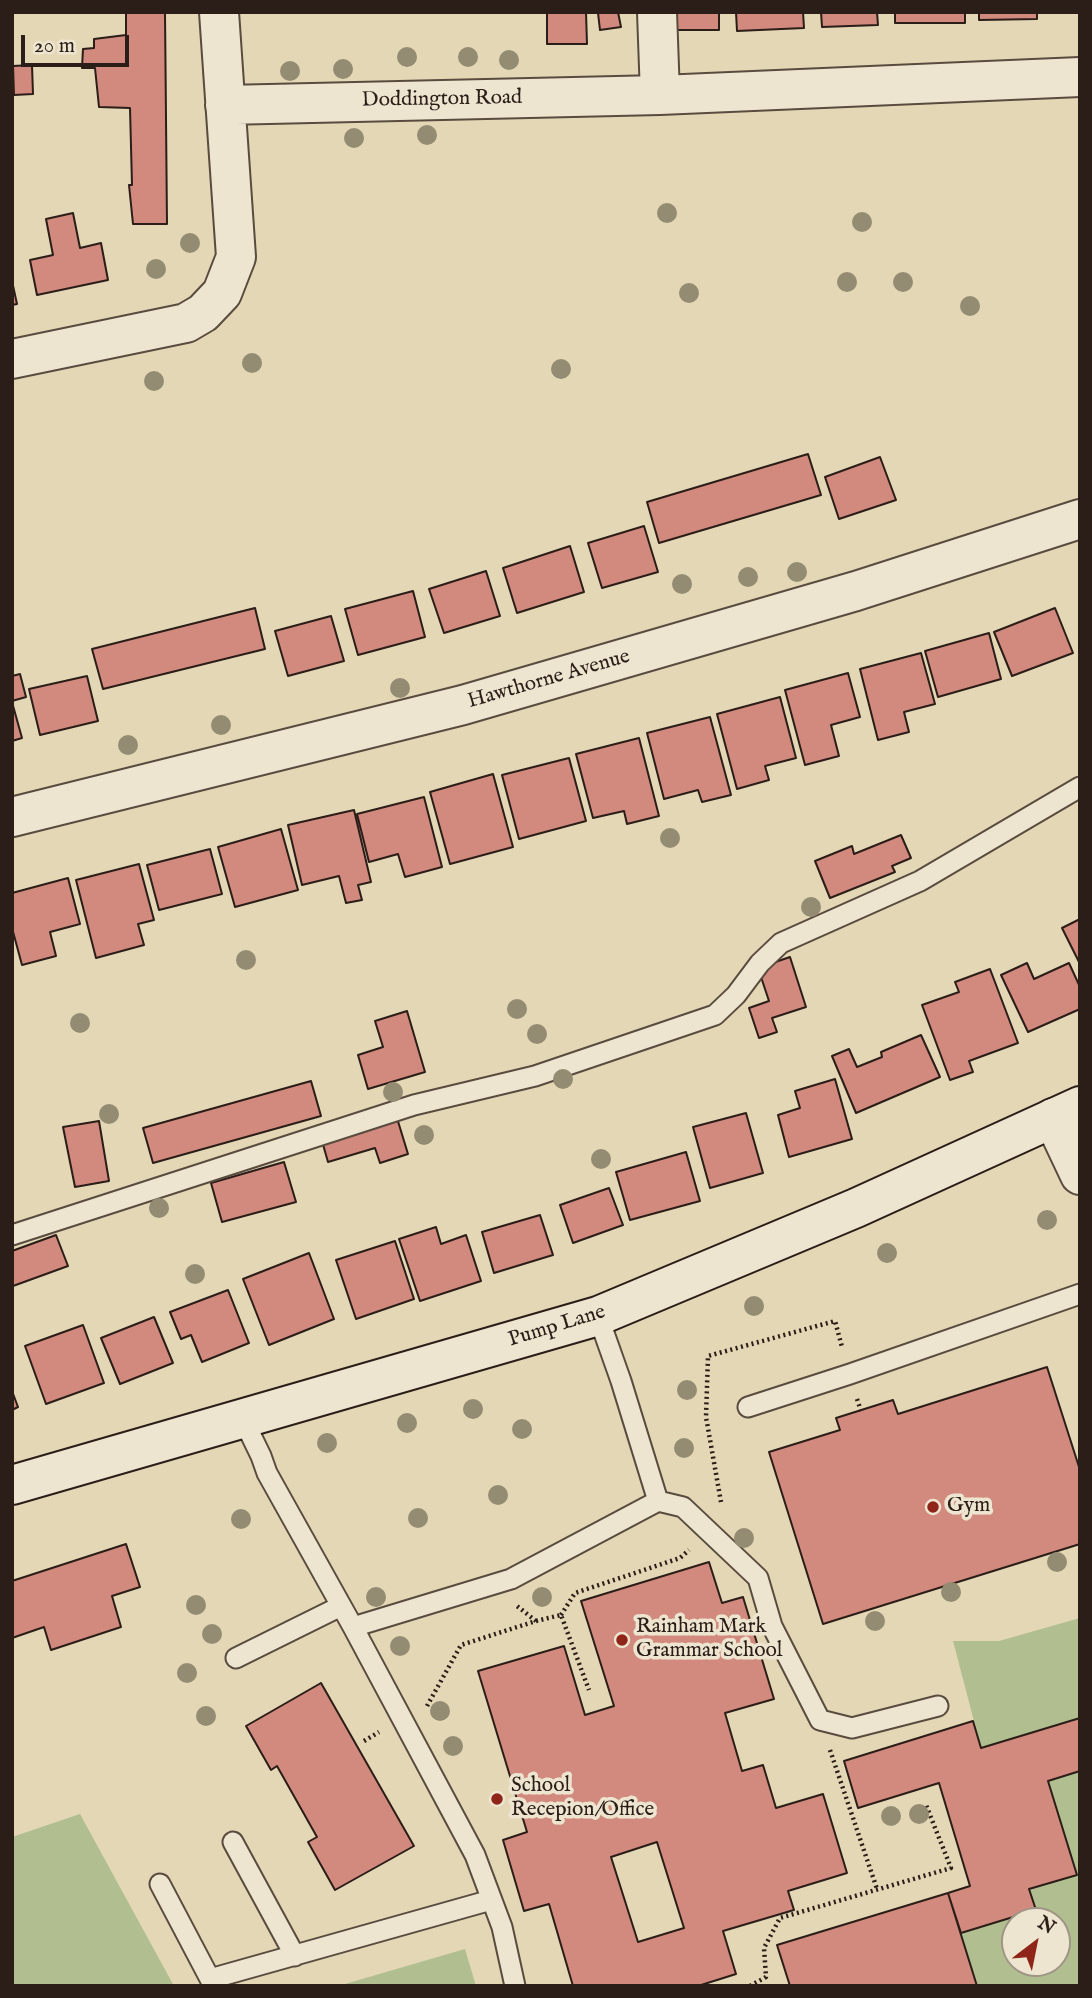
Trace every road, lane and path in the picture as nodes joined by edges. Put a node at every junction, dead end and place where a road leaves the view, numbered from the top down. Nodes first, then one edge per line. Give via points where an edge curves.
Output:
1 (219, 12) edge
2 (657, 12) edge
3 (1080, 77) edge
4 (660, 95) junction
5 (225, 105) junction
6 (12, 359) edge
7 (1080, 520) edge
8 (1080, 787) edge
9 (12, 817) edge
10 (1066, 1112) edge
11 (1080, 1175) edge
12 (12, 1235) edge
13 (1080, 1294) edge
14 (598, 1316) junction
15 (850, 1374) junction
16 (748, 1407) dead end
17 (861, 1410) dead end
18 (243, 1419) junction
19 (12, 1485) edge
20 (658, 1501) junction
21 (709, 1532) junction
22 (491, 1585) junction
23 (341, 1606) junction
24 (561, 1615) junction
25 (536, 1621) junction
26 (353, 1627) junction
27 (236, 1658) dead end
28 (589, 1690) dead end
29 (937, 1706) dead end
30 (402, 1719) junction
31 (820, 1720) junction
32 (926, 1805) dead end
33 (233, 1842) dead end
34 (160, 1884) dead end
35 (877, 1889) junction
36 (491, 1900) junction
37 (295, 1955) junction
38 (766, 1977) junction
39 (515, 1986) edge
40 (750, 1986) edge
41 (769, 1986) edge

1 - 5 street
2 - 4 street
3 - 4 street, Doddington Road
4 - 5 street, Doddington Road
5 - 6 street via 236,257 222,293 204,313 186,323
7 - 9 street, Hawthorne Avenue via 856,591 463,705
8 - 12 lane via 920,881 781,943 715,1015 535,1076 414,1105
10 - 11 street
10 - 14 street, Pump Lane via 856,1208
13 - 15 lane
14 - 18 street, Pump Lane
14 - 20 lane
15 - 16 lane
15 - 17 path
15 - 21 path via 835,1321 708,1356 706,1417 723,1514
18 - 19 street, Pump Lane
18 - 23 lane via 267,1473
20 - 21 lane via 683,1507
20 - 22 lane via 511,1579
21 - 24 path via 680,1558 575,1593
21 - 31 lane via 758,1578 772,1626
22 - 25 path
22 - 26 lane
23 - 26 lane
23 - 27 lane
24 - 25 path
24 - 28 path
25 - 30 path via 461,1645 422,1716
26 - 30 lane
29 - 31 lane via 852,1728
30 - 36 lane via 475,1855
31 - 35 path
32 - 35 path via 951,1868
33 - 37 lane
34 - 37 lane via 211,1979
35 - 38 path via 780,1917 764,1948
36 - 37 lane
36 - 39 lane
38 - 40 path
38 - 41 path

